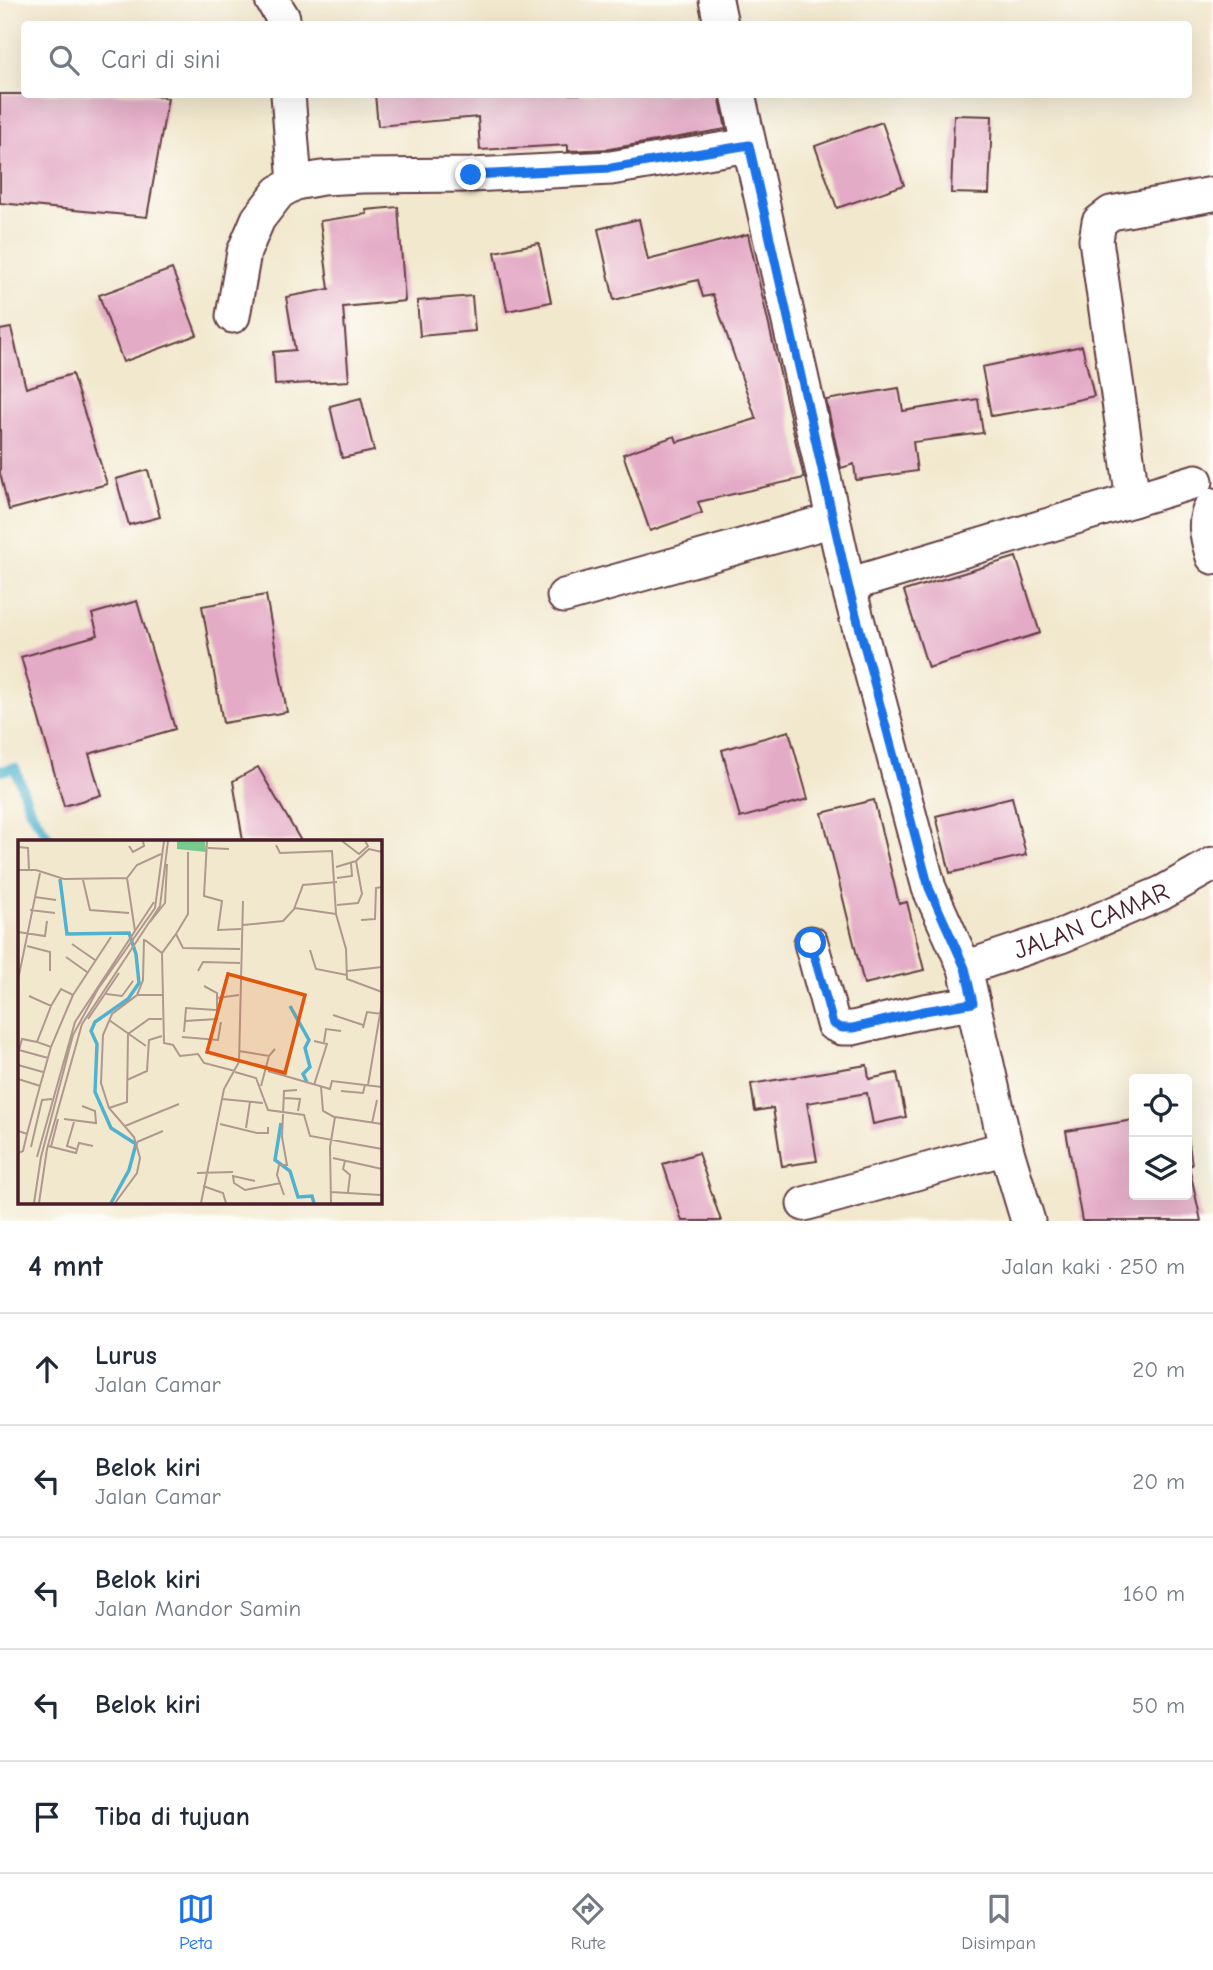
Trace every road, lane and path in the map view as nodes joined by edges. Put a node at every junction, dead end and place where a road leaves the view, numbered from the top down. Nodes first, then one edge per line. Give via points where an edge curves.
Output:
1 (272, 0) edge
2 (716, 0) edge
3 (284, 21) edge
4 (720, 21) edge
5 (288, 98) edge
6 (739, 98) edge
7 (749, 145) junction
8 (295, 184) junction
9 (1213, 194) edge
10 (233, 316) dead end
11 (1205, 493) edge
12 (1133, 500) junction
13 (833, 520) junction
14 (1213, 557) edge
15 (848, 585) junction
16 (565, 596) dead end
17 (1213, 864) edge
18 (811, 943) dead end
19 (965, 968) junction
20 (973, 1003) junction
21 (1006, 1148) junction
22 (804, 1203) dead end
23 (1028, 1221) edge

1 - 3 street
2 - 4 street
5 - 8 street
6 - 7 street
7 - 8 street via 611,168 322,178
7 - 13 street
8 - 10 street via 279,192 258,219 244,252
9 - 12 street via 1111,213 1099,222 1096,240
11 - 12 street
11 - 14 street
12 - 15 street
13 - 15 street
13 - 16 street
15 - 19 street via 929,888
17 - 19 street, JALAN CAMAR via 1162,893 1061,936
18 - 20 street via 833,1024 842,1028
19 - 20 street
20 - 21 street
21 - 22 street
21 - 23 street

